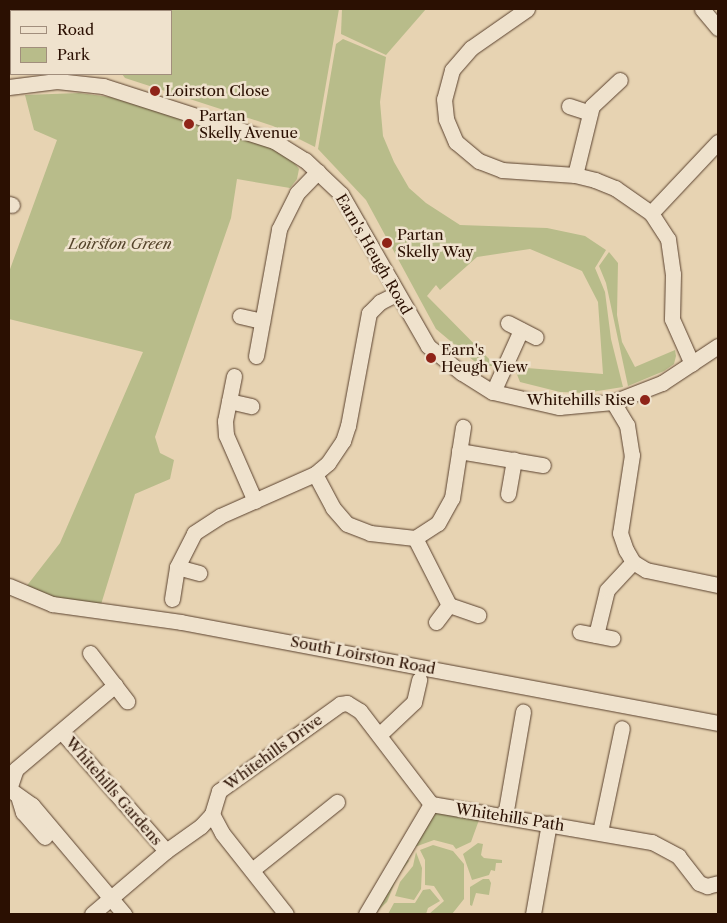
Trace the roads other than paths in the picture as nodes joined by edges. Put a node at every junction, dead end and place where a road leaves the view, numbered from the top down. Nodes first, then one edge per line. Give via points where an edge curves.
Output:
1 (527, 9) edge
2 (702, 9) edge
3 (718, 28) edge
4 (620, 80) dead end
5 (15, 82) edge
6 (570, 106) dead end
7 (590, 113) junction
8 (718, 142) edge
9 (318, 171) junction
10 (575, 175) junction
11 (652, 213) junction
12 (396, 294) junction
13 (240, 316) dead end
14 (262, 321) junction
15 (536, 337) dead end
16 (718, 346) edge
17 (256, 356) dead end
18 (692, 364) junction
19 (234, 376) dead end
20 (493, 392) junction
21 (229, 401) junction
22 (613, 402) junction
23 (251, 406) dead end
24 (463, 427) dead end
25 (459, 450) junction
26 (514, 460) junction
27 (543, 465) dead end
28 (315, 474) junction
29 (508, 494) dead end
30 (255, 501) junction
31 (415, 538) junction
32 (632, 562) junction
33 (177, 568) junction
34 (199, 573) dead end
35 (718, 585) edge
36 (9, 586) edge
37 (172, 599) dead end
38 (449, 605) junction
39 (478, 615) dead end
40 (436, 622) dead end
41 (580, 632) dead end
42 (596, 635) junction
43 (612, 638) dead end
44 (90, 653) dead end
45 (419, 680) dead end
46 (115, 685) junction
47 (127, 701) dead end
48 (523, 712) dead end
49 (718, 723) edge
50 (622, 728) dead end
51 (62, 732) junction
52 (379, 735) junction
53 (12, 791) edge
54 (338, 802) dead end
55 (432, 804) junction
56 (212, 814) junction
57 (505, 816) junction
58 (549, 823) junction
59 (600, 832) junction
60 (166, 851) junction
61 (252, 870) junction
62 (718, 883) edge
63 (104, 908) edge
64 (124, 914) edge
65 (286, 914) edge
66 (366, 914) edge
67 (533, 914) edge

1 - 10 street via 460,58 448,79 444,99 446,119 456,142 479,161 502,170
2 - 3 street
4 - 7 street via 592,106
5 - 9 street, Earn's Heugh Road via 57,81 103,86 274,141
6 - 7 street
7 - 10 street
8 - 11 street
9 - 12 street, Earn's Heugh Road via 341,194 375,250
9 - 14 street via 297,193 279,229
10 - 11 street via 615,188
11 - 18 street via 668,239 673,274 672,319
12 - 20 street, Earn's Heugh Road via 428,346
12 - 28 street via 380,302 369,313 346,434 328,463
13 - 14 street
14 - 17 street
15 - 20 street via 515,326
16 - 18 street, Earn's Heugh Road
18 - 22 street, Earn's Heugh Road via 662,383
19 - 21 street
20 - 22 street, Earn's Heugh Road via 559,407
21 - 23 street
21 - 30 street via 225,421 229,448
22 - 32 street via 627,425 632,455 620,533
24 - 25 street
25 - 26 street
25 - 31 street via 452,498 446,511 438,523
26 - 27 street
26 - 29 street
28 - 30 street
28 - 31 street via 333,508 347,524 370,533
30 - 33 street via 207,523 194,533
31 - 38 street
32 - 35 street via 646,570
32 - 42 street via 607,590
33 - 34 street
33 - 37 street
36 - 49 street, South Loirston Road via 52,604 198,625
38 - 39 street
38 - 40 street
41 - 42 street
42 - 43 street
44 - 46 street
45 - 52 street via 414,702
46 - 47 street
46 - 51 street, Whitehills Gardens
48 - 57 street
50 - 59 street
51 - 53 street, Whitehills Gardens via 16,769
51 - 60 street, Whitehills Gardens
52 - 55 street, Whitehills Drive
52 - 56 street, Whitehills Drive via 354,706 340,704 219,791
53 - 63 street via 24,812
54 - 61 street
55 - 57 street, Whitehills Path
55 - 66 street
56 - 60 street
56 - 61 street via 222,833
57 - 58 street, Whitehills Path
58 - 59 street, Whitehills Path
58 - 67 street
59 - 62 street, Whitehills Path via 652,842 678,856 699,883 707,886
60 - 63 street
61 - 65 street
63 - 64 street

